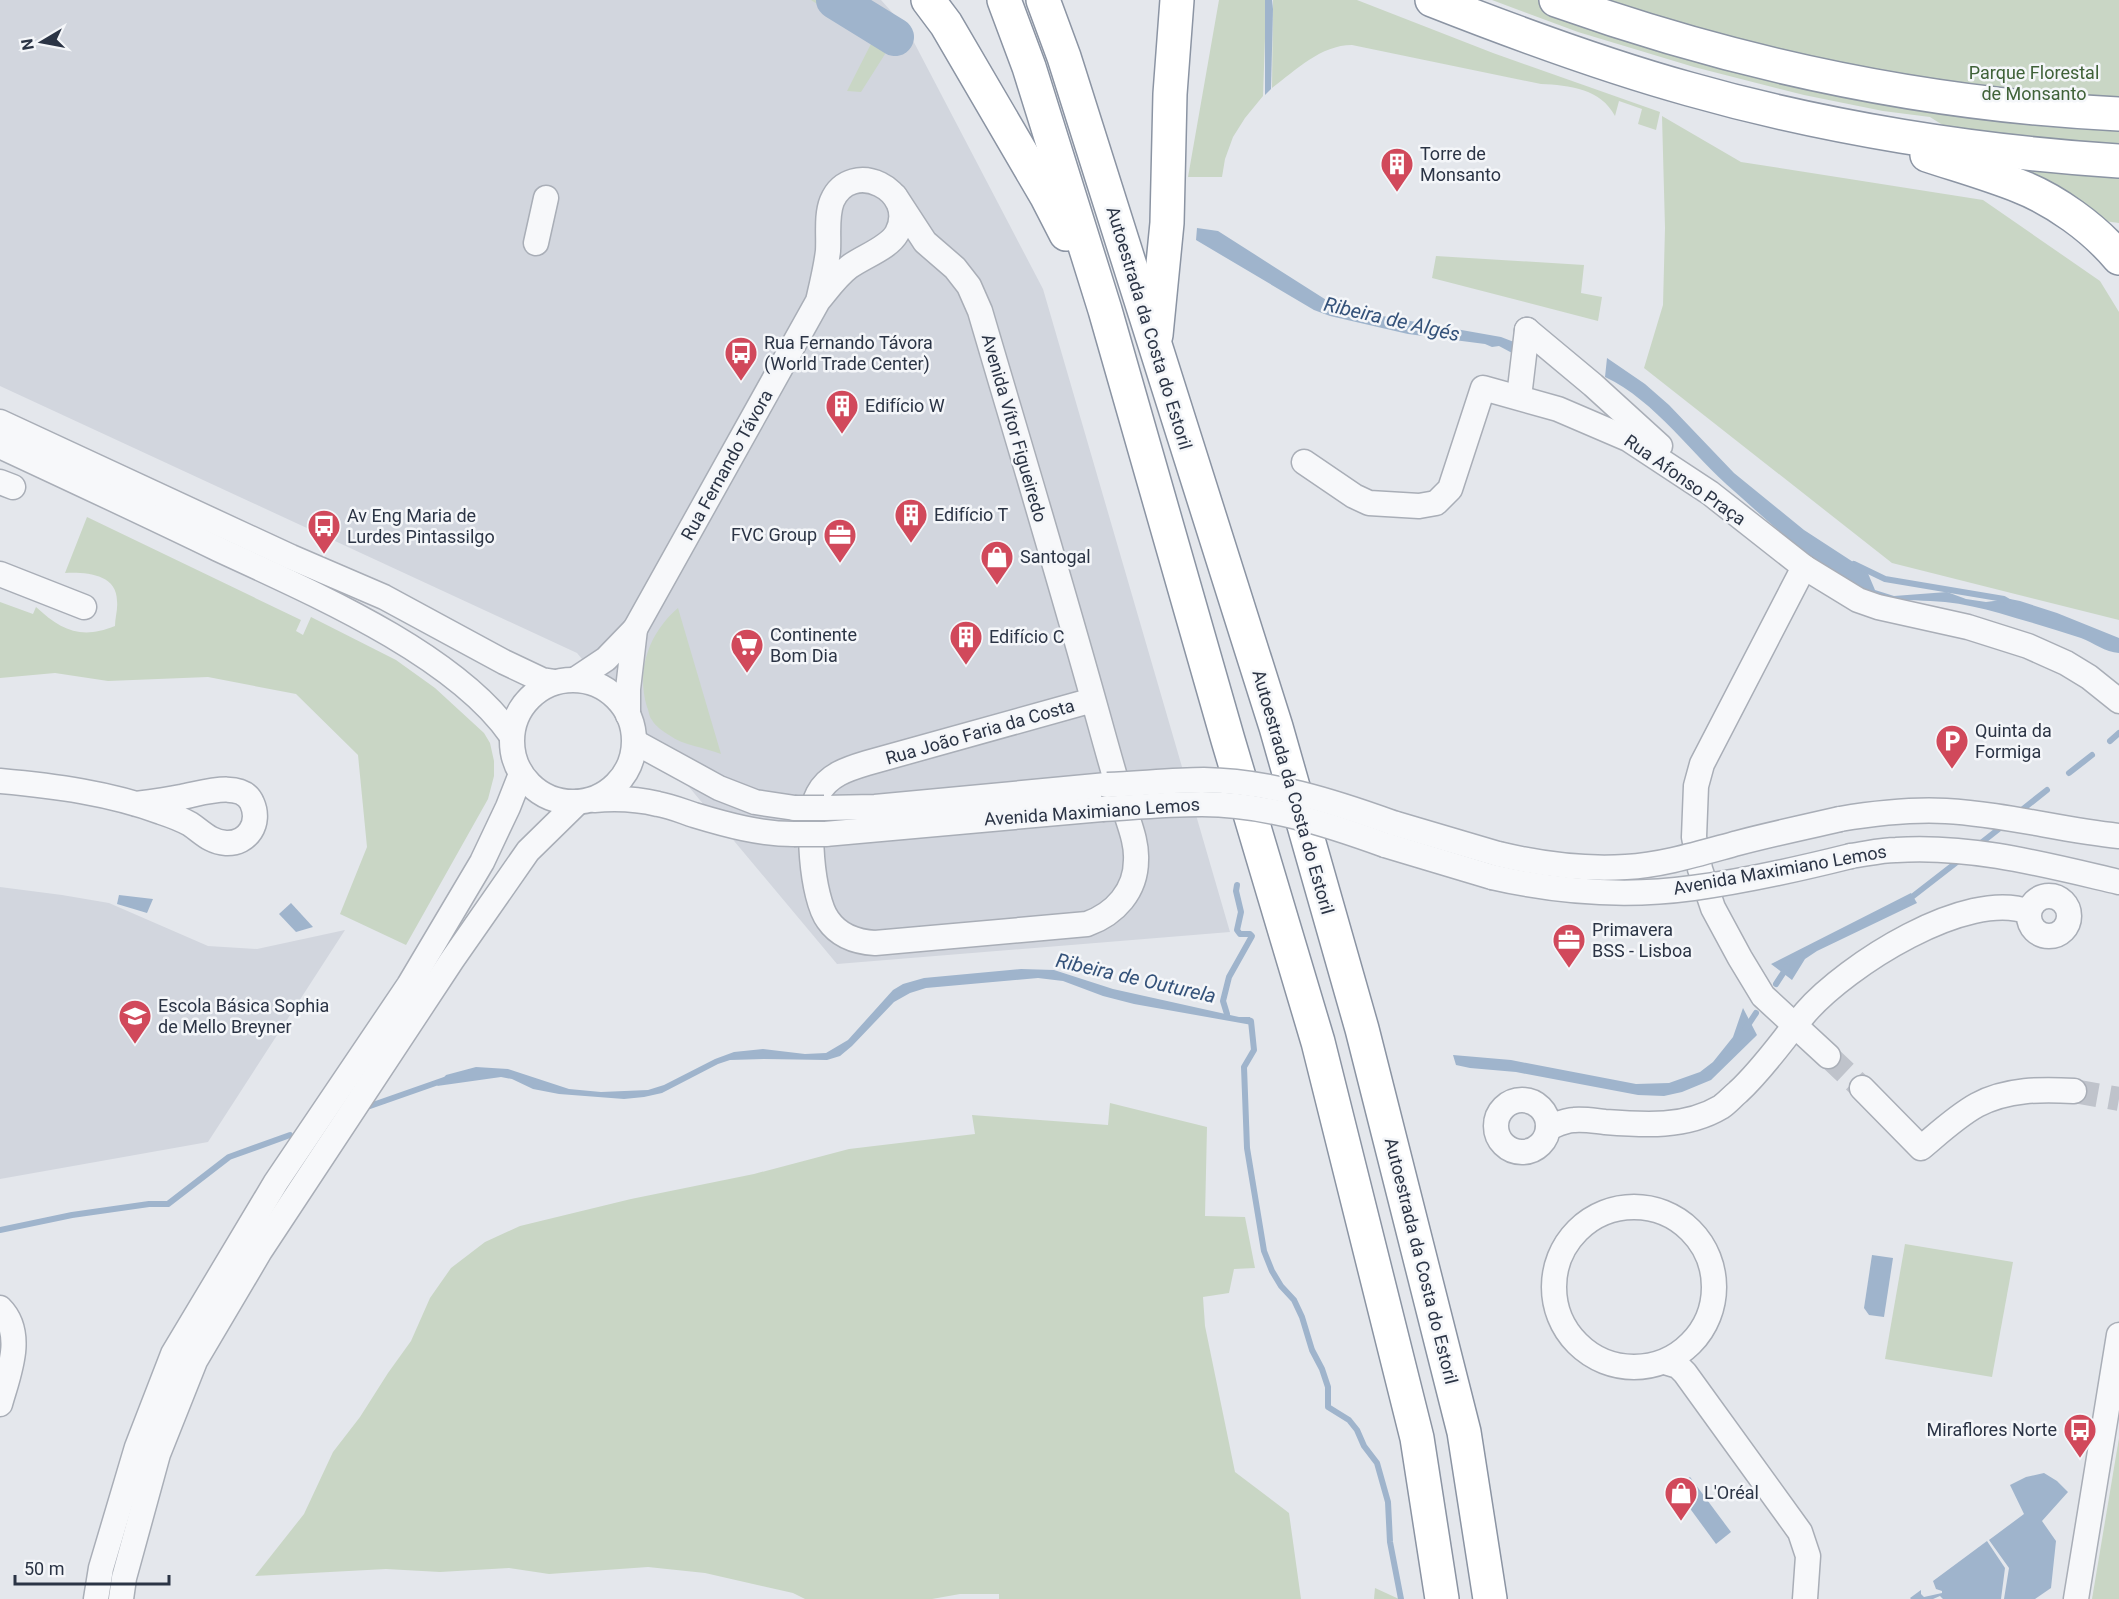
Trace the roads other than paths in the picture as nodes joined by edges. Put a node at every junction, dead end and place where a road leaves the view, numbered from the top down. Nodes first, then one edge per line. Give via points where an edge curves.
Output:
1 (928, 0) edge
2 (1004, 0) edge
3 (1043, 0) edge
4 (1177, 0) edge
5 (1432, 0) edge
6 (1556, 0) edge
7 (1608, 0) edge
8 (1650, 30) junction
9 (2119, 114) edge
10 (1834, 123) junction
11 (2119, 161) edge
12 (895, 196) junction
13 (546, 198) dead end
14 (829, 223) junction
15 (925, 242) junction
16 (536, 243) dead end
17 (878, 250) junction
18 (2119, 258) edge
19 (818, 301) junction
20 (1105, 310) junction
21 (1155, 348) junction
22 (1519, 397) junction
23 (0, 422) edge
24 (0, 446) edge
25 (1304, 462) dead end
26 (1710, 493) junction
27 (1804, 567) junction
28 (0, 574) edge
29 (84, 607) dead end
30 (635, 629) junction
31 (566, 681) junction
32 (1093, 700) junction
33 (2119, 701) edge
34 (628, 715) junction
35 (511, 735) junction
36 (634, 742) junction
37 (867, 763) joint
38 (520, 774) junction
39 (0, 781) edge
40 (585, 801) junction
41 (136, 804) dead end
42 (2119, 836) edge
43 (2119, 882) edge
44 (2029, 912) dead end
45 (1795, 1026) junction
46 (1828, 1056) tunnel mouth
47 (1862, 1088) tunnel mouth
48 (2074, 1091) tunnel mouth
49 (1548, 1128) dead end
50 (0, 1308) edge
51 (2119, 1335) edge
52 (1688, 1346) junction
53 (1665, 1362) junction
54 (0, 1404) edge
55 (1806, 1591) edge
56 (96, 1599) edge
57 (121, 1599) edge
58 (1442, 1599) edge
59 (1490, 1599) edge
60 (2076, 1599) edge

1 - 20 highway via 1047,197
2 - 20 highway, Autoestrada da Costa do Estoril via 1029,67
3 - 21 highway, Autoestrada da Costa do Estoril via 1065,57
4 - 21 highway via 1167,223
5 - 10 highway via 1652,78
6 - 8 highway
7 - 8 highway
8 - 9 highway via 1760,61 1877,85 2004,104
10 - 11 highway via 1970,146
10 - 18 highway via 2020,186 2078,220
12 - 14 street, Rua Fernando Távora via 876,182 851,183 833,199
12 - 15 street, Avenida Vítor Figueiredo
12 - 17 street, Rua Fernando Távora via 900,208 898,231 892,241
13 - 16 street
14 - 17 street via 833,234 850,250
14 - 19 street, Rua Fernando Távora
15 - 17 street
15 - 32 street, Avenida Vítor Figueiredo via 955,268 969,286 980,311
17 - 19 street, Rua Fernando Távora via 847,268
19 - 30 street, Rua Fernando Távora
20 - 58 highway, Autoestrada da Costa do Estoril via 1318,1042 1417,1438
21 - 59 highway, Autoestrada da Costa do Estoril via 1275,727 1362,1029 1464,1432
22 - 25 street, Rua Afonso Praça via 1483,388 1450,489 1436,503 1419,506 1368,502
22 - 26 street, Rua Afonso Praça via 1628,439
22 - 26 street via 1527,330
23 - 31 street via 384,597 542,680
24 - 35 street via 296,585 370,624 442,669 493,713
26 - 27 street, Rua Afonso Praça
27 - 33 street, Rua Afonso Praça via 1858,600 2028,646 2066,663
27 - 45 street via 1702,764 1694,817 1700,869 1713,908 1758,989
28 - 29 street
30 - 31 street, Rua Fernando Távora via 606,659
30 - 34 street, Rua Fernando Távora
31 - 34 street via 597,684 619,700
31 - 35 street via 548,684 530,696 517,714
32 - 37 street, Rua João Faria da Costa
32 - 37 street, Avenida Vítor Figueiredo via 1136,860 1134,876 1122,901 1087,924 875,943 843,934 828,920 819,902 812,850 813,807 818,794 834,776
34 - 36 street
35 - 38 street via 512,754
36 - 40 street via 630,764 619,782 602,796
36 - 42 street, Avenida Maximiano Lemos, bridge via 719,788 755,802 795,808 875,807 1107,785 1205,780 1319,798 1498,854 1582,867 1653,864 1840,819 1909,810 1982,814
38 - 40 street via 550,799 566,803
38 - 56 street via 482,862 409,985 276,1182 173,1354 137,1448 101,1568
39 - 41 street via 63,788
40 - 43 street, Avenida Maximiano Lemos, bridge via 615,798 660,804 741,828 778,834 825,834 1102,809 1204,804 1256,809 1313,821 1492,877 1580,891 1691,888 1851,856 1928,849 2005,856
40 - 57 street via 528,851 452,960 260,1251 195,1361 158,1454
44 - 45 street via 2020,908 1979,911 1934,924 1883,950 1846,975
45 - 46 street
45 - 49 street via 1760,1071 1723,1106 1705,1115 1657,1125 1573,1120
47 - 48 street via 1921,1148 1962,1114 1996,1097 2029,1090
50 - 54 street via 15,1337
51 - 60 street
52 - 53 street
52 - 53 street via 1701,1333 1712,1310 1715,1284 1710,1258 1696,1236 1677,1218 1653,1208 1627,1207 1602,1213 1580,1227 1564,1248 1555,1272 1555,1299 1563,1323 1578,1344 1597,1358 1619,1366 1642,1368
52 - 55 street via 1696,1367 1812,1533 1815,1561
53 - 55 street via 1685,1373 1800,1533 1808,1556

